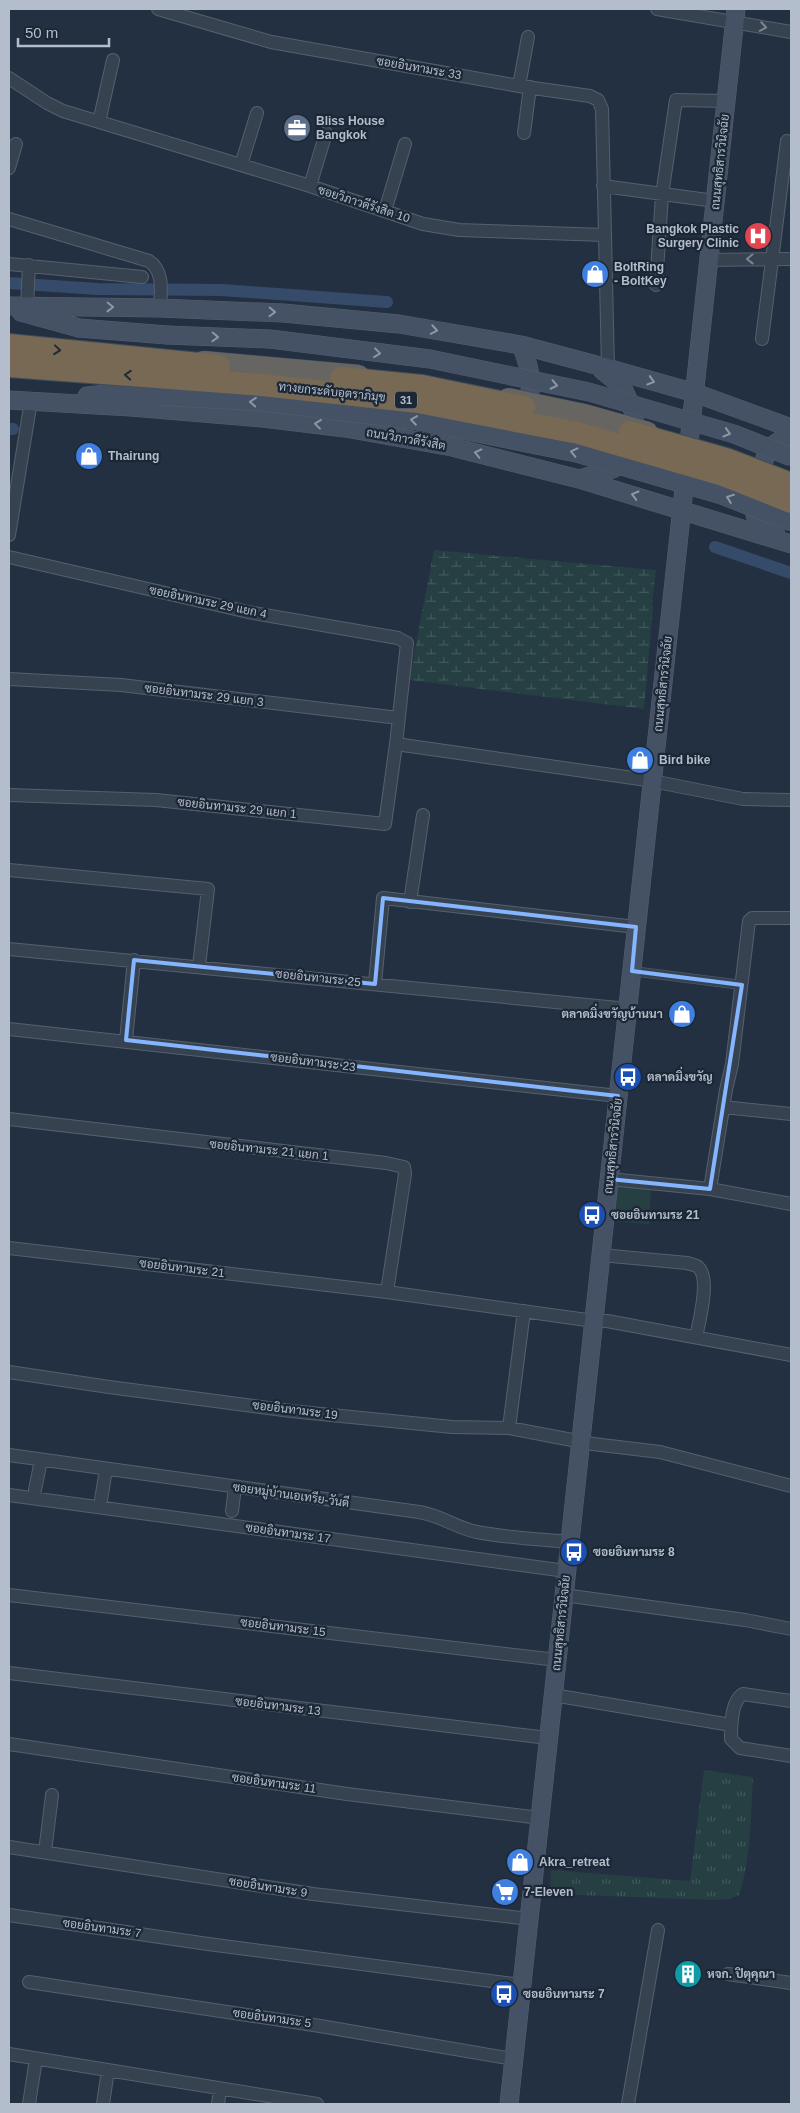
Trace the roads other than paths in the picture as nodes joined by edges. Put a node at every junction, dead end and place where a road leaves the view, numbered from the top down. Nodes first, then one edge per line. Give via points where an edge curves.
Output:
1 (158, 9) edge
2 (657, 9) edge
3 (736, 16) edge
4 (791, 32) edge
5 (528, 37) dead end
6 (113, 60) dead end
7 (9, 78) edge
8 (524, 86) junction
9 (726, 100) junction
10 (257, 113) dead end
11 (100, 122) junction
12 (326, 133) dead end
13 (524, 133) dead end
14 (787, 141) dead end
15 (16, 144) dead end
16 (405, 144) dead end
17 (241, 165) junction
18 (9, 168) edge
19 (310, 186) junction
20 (603, 186) junction
21 (662, 195) junction
22 (715, 202) junction
23 (385, 211) junction
24 (9, 218) edge
25 (605, 234) junction
26 (772, 259) junction
27 (791, 259) edge
28 (709, 260) junction
29 (9, 264) edge
30 (29, 265) junction
31 (142, 277) dead end
32 (656, 285) dead end
33 (27, 300) junction
34 (160, 303) junction
35 (9, 307) edge
36 (762, 339) dead end
37 (9, 345) edge
38 (521, 345) junction
39 (9, 366) edge
40 (602, 366) junction
41 (695, 393) junction
42 (9, 400) edge
43 (37, 401) junction
44 (791, 428) edge
45 (791, 439) edge
46 (791, 457) edge
47 (504, 459) junction
48 (579, 479) junction
49 (791, 479) edge
50 (791, 484) edge
51 (791, 496) edge
52 (791, 502) edge
53 (682, 509) junction
54 (791, 522) edge
55 (9, 535) edge
56 (787, 542) edge
57 (9, 557) edge
58 (9, 679) edge
59 (399, 718) junction
60 (396, 744) junction
61 (654, 782) junction
62 (9, 794) edge
63 (791, 800) edge
64 (423, 815) dead end
65 (9, 870) edge
66 (410, 902) junction
67 (791, 918) edge
68 (636, 927) junction
69 (9, 948) edge
70 (134, 960) junction
71 (199, 966) junction
72 (632, 971) junction
73 (375, 984) junction
74 (742, 985) junction
75 (628, 1010) junction
76 (9, 1029) edge
77 (126, 1040) junction
78 (618, 1096) junction
79 (723, 1107) junction
80 (791, 1114) edge
81 (9, 1119) edge
82 (609, 1179) junction
83 (710, 1189) junction
84 (791, 1204) edge
85 (9, 1248) edge
86 (601, 1255) junction
87 (387, 1292) junction
88 (524, 1311) junction
89 (594, 1321) junction
90 (696, 1337) junction
91 (791, 1355) edge
92 (9, 1372) edge
93 (509, 1428) junction
94 (581, 1442) junction
95 (9, 1455) edge
96 (41, 1460) junction
97 (106, 1469) junction
98 (791, 1486) edge
99 (235, 1487) junction
100 (35, 1490) dead end
101 (9, 1495) edge
102 (101, 1500) dead end
103 (232, 1511) dead end
104 (570, 1542) junction
105 (566, 1571) junction
106 (9, 1594) edge
107 (564, 1595) junction
108 (791, 1629) edge
109 (557, 1660) junction
110 (9, 1673) edge
111 (553, 1695) junction
112 (791, 1701) edge
113 (731, 1725) junction
114 (548, 1738) junction
115 (9, 1744) edge
116 (791, 1756) edge
117 (52, 1795) dead end
118 (540, 1818) junction
119 (9, 1847) edge
120 (45, 1852) junction
121 (9, 1915) edge
122 (529, 1919) junction
123 (658, 1930) dead end
124 (728, 1974) dead end
125 (29, 1982) dead end
126 (791, 1983) edge
127 (522, 1985) junction
128 (9, 2054) edge
129 (36, 2059) junction
130 (514, 2059) junction
131 (108, 2070) junction
132 (220, 2089) junction
133 (29, 2104) edge
134 (103, 2104) edge
135 (218, 2104) edge
136 (317, 2104) edge
137 (509, 2104) edge
138 (628, 2104) edge

1 - 8 street, ซอยอินทามระ 33 via 271,42
2 - 3 street
3 -> 4 street
3 - 9 main road, ถนนสุทธิสารวินิจฉัย
5 - 8 street
6 - 11 street
7 - 11 street, ซอยวิภาวดีรังสิต 10 via 63,111
8 - 13 street
8 - 20 street, ซอยอินทามระ 33 via 598,100 602,110
9 - 21 street via 676,100
9 - 22 main road, ถนนสุทธิสารวินิจฉัย
10 - 17 street
11 - 17 street, ซอยวิภาวดีรังสิต 10
12 - 19 street
14 - 26 street
15 - 18 street
16 - 23 street
17 - 19 street, ซอยวิภาวดีรังสิต 10
19 - 23 street, ซอยวิภาวดีรังสิต 10
20 - 21 street
20 - 25 street, ซอยอินทามระ 33
21 - 22 street
21 - 32 street
22 - 28 main road, ถนนสุทธิสารวินิจฉัย
23 - 25 street, ซอยวิภาวดีรังสิต 10 via 423,224 459,230
24 - 34 street via 149,261 160,273
25 - 40 street
26 - 27 street
26 -> 28 street
26 - 36 street
28 - 41 main road, ถนนสุทธิสารวินิจฉัย
29 - 30 street
30 - 31 street
30 - 33 street
33 -> 34 main road
33 - 35 main road
34 -> 38 main road via 400,324
35 -> 46 main road, bridge via 79,328 270,339 430,359 589,392 734,434
37 -> 50 highway, ทางยกระดับอุตราภิมุข / 31, bridge via 422,386 579,418 726,459
38 - 40 main road
38 - 47 main road via 530,368 532,386 524,434 517,448
52 -> 39 highway, ทางยกระดับอุตราภิมุข / 31, bridge via 723,475 578,433 418,402 262,385
40 -> 41 main road
40 - 48 main road via 622,386 635,415 626,455 613,469
41 - 44 main road
41 - 53 main road, ถนนสุทธิสารวินิจฉัย
42 - 43 main road, ถนนวิภาวดีรังสิต / 31
47 -> 43 main road, ถนนวิภาวดีรังสิต / 31 via 345,428
54 -> 43 main road, 31, bridge via 721,495 576,453 428,423 266,402 115,393
43 - 55 street
45 - 56 main road via 782,440 768,449 751,499 756,518
47 - 48 main road, ถนนวิภาวดีรังสิต / 31
53 -> 48 main road, ถนนวิภาวดีรังสิต / 31
49 - 51 highway, 31, bridge via 731,456 584,414 425,382 268,366 163,366 421,398 581,430 727,472
53 - 56 main road, ถนนวิภาวดีรังสิต / 31
53 - 61 main road, ถนนสุทธิสารวินิจฉัย
57 - 59 street, ซอยอินทามระ 29 แยก 4 via 248,612 398,638 407,643
58 - 59 street, ซอยอินทามระ 29 แยก 3 via 121,685
59 - 60 street
60 - 61 street
60 - 62 street, ซอยอินทามระ 29 แยก 1 via 386,824 156,800
61 - 63 street via 743,799
61 - 68 main road, ถนนสุทธิสารวินิจฉัย
64 - 66 street
65 - 71 street via 208,889
66 - 68 street
66 - 73 street via 383,898
67 - 74 street via 758,917 749,921
68 - 72 main road, ถนนสุทธิสารวินิจฉัย
69 - 70 street, ซอยอินทามระ 25
70 - 71 street, ซอยอินทามระ 25
70 - 77 street
71 - 73 street, ซอยอินทามระ 25
72 - 74 street
72 - 75 main road, ถนนสุทธิสารวินิจฉัย
73 - 75 street, ซอยอินทามระ 25
74 - 79 street
75 - 78 main road, ถนนสุทธิสารวินิจฉัย
76 - 77 street, ซอยอินทามระ 23
77 - 78 street, ซอยอินทามระ 23
78 - 82 main road, ถนนสุทธิสารวินิจฉัย
79 - 80 street
79 - 83 street
81 - 87 street, ซอยอินทามระ 21 แยก 1 via 404,1167 406,1174
82 - 83 street
82 - 86 main road, ถนนสุทธิสารวินิจฉัย
83 - 84 street
85 - 87 street, ซอยอินทามระ 21
86 - 89 main road, ถนนสุทธิสารวินิจฉัย
86 - 90 street via 687,1263 698,1267 704,1285
87 - 88 street, ซอยอินทามระ 21
88 - 89 street, ซอยอินทามระ 21
88 - 93 street
89 - 90 street, ซอยอินทามระ 21
89 - 94 main road, ถนนสุทธิสารวินิจฉัย
90 - 91 street, ซอยอินทามระ 21
92 - 93 street, ซอยอินทามระ 19 via 291,1412 452,1427
93 - 94 street, ซอยอินทามระ 19
94 - 98 street, ซอยอินทามระ 19 via 660,1452
94 - 104 main road, ถนนสุทธิสารวินิจฉัย
95 - 96 street, ซอยหมู่บ้านเอเทรีย-วันดี
96 - 97 street, ซอยหมู่บ้านเอเทรีย-วันดี
96 - 100 street
97 - 99 street, ซอยหมู่บ้านเอเทรีย-วันดี
97 - 102 street
99 - 103 street
99 - 104 street, ซอยหมู่บ้านเอเทรีย-วันดี via 432,1514 478,1532
101 - 105 street, ซอยอินทามระ 17
104 - 105 main road, ถนนสุทธิสารวินิจฉัย
105 - 107 main road, ถนนสุทธิสารวินิจฉัย
106 - 109 street, ซอยอินทามระ 15
107 - 108 street
107 - 109 main road, ถนนสุทธิสารวินิจฉัย
109 - 111 main road, ถนนสุทธิสารวินิจฉัย
110 - 114 street, ซอยอินทามระ 13
111 - 113 street
111 - 114 main road, ถนนสุทธิสารวินิจฉัย
112 - 113 street via 743,1694 738,1697
113 - 116 street via 731,1739 740,1748
114 - 118 main road, ถนนสุทธิสารวินิจฉัย
115 - 118 street, ซอยอินทามระ 11 via 347,1794
117 - 120 street
118 - 122 main road, ถนนสุทธิสารวินิจฉัย
119 - 120 street, ซอยอินทามระ 9
120 - 122 street, ซอยอินทามระ 9 via 313,1894
121 - 127 street, ซอยอินทามระ 7
122 - 127 main road, ถนนสุทธิสารวินิจฉัย
123 - 138 street
124 - 126 street
125 - 130 street, ซอยอินทามระ 5
127 - 130 main road, ถนนสุทธิสารวินิจฉัย
128 - 129 street
129 - 131 street
129 - 133 street
130 - 137 main road, ถนนสุทธิสารวินิจฉัย
131 - 132 street
131 - 134 street
132 - 135 street
132 - 136 street

